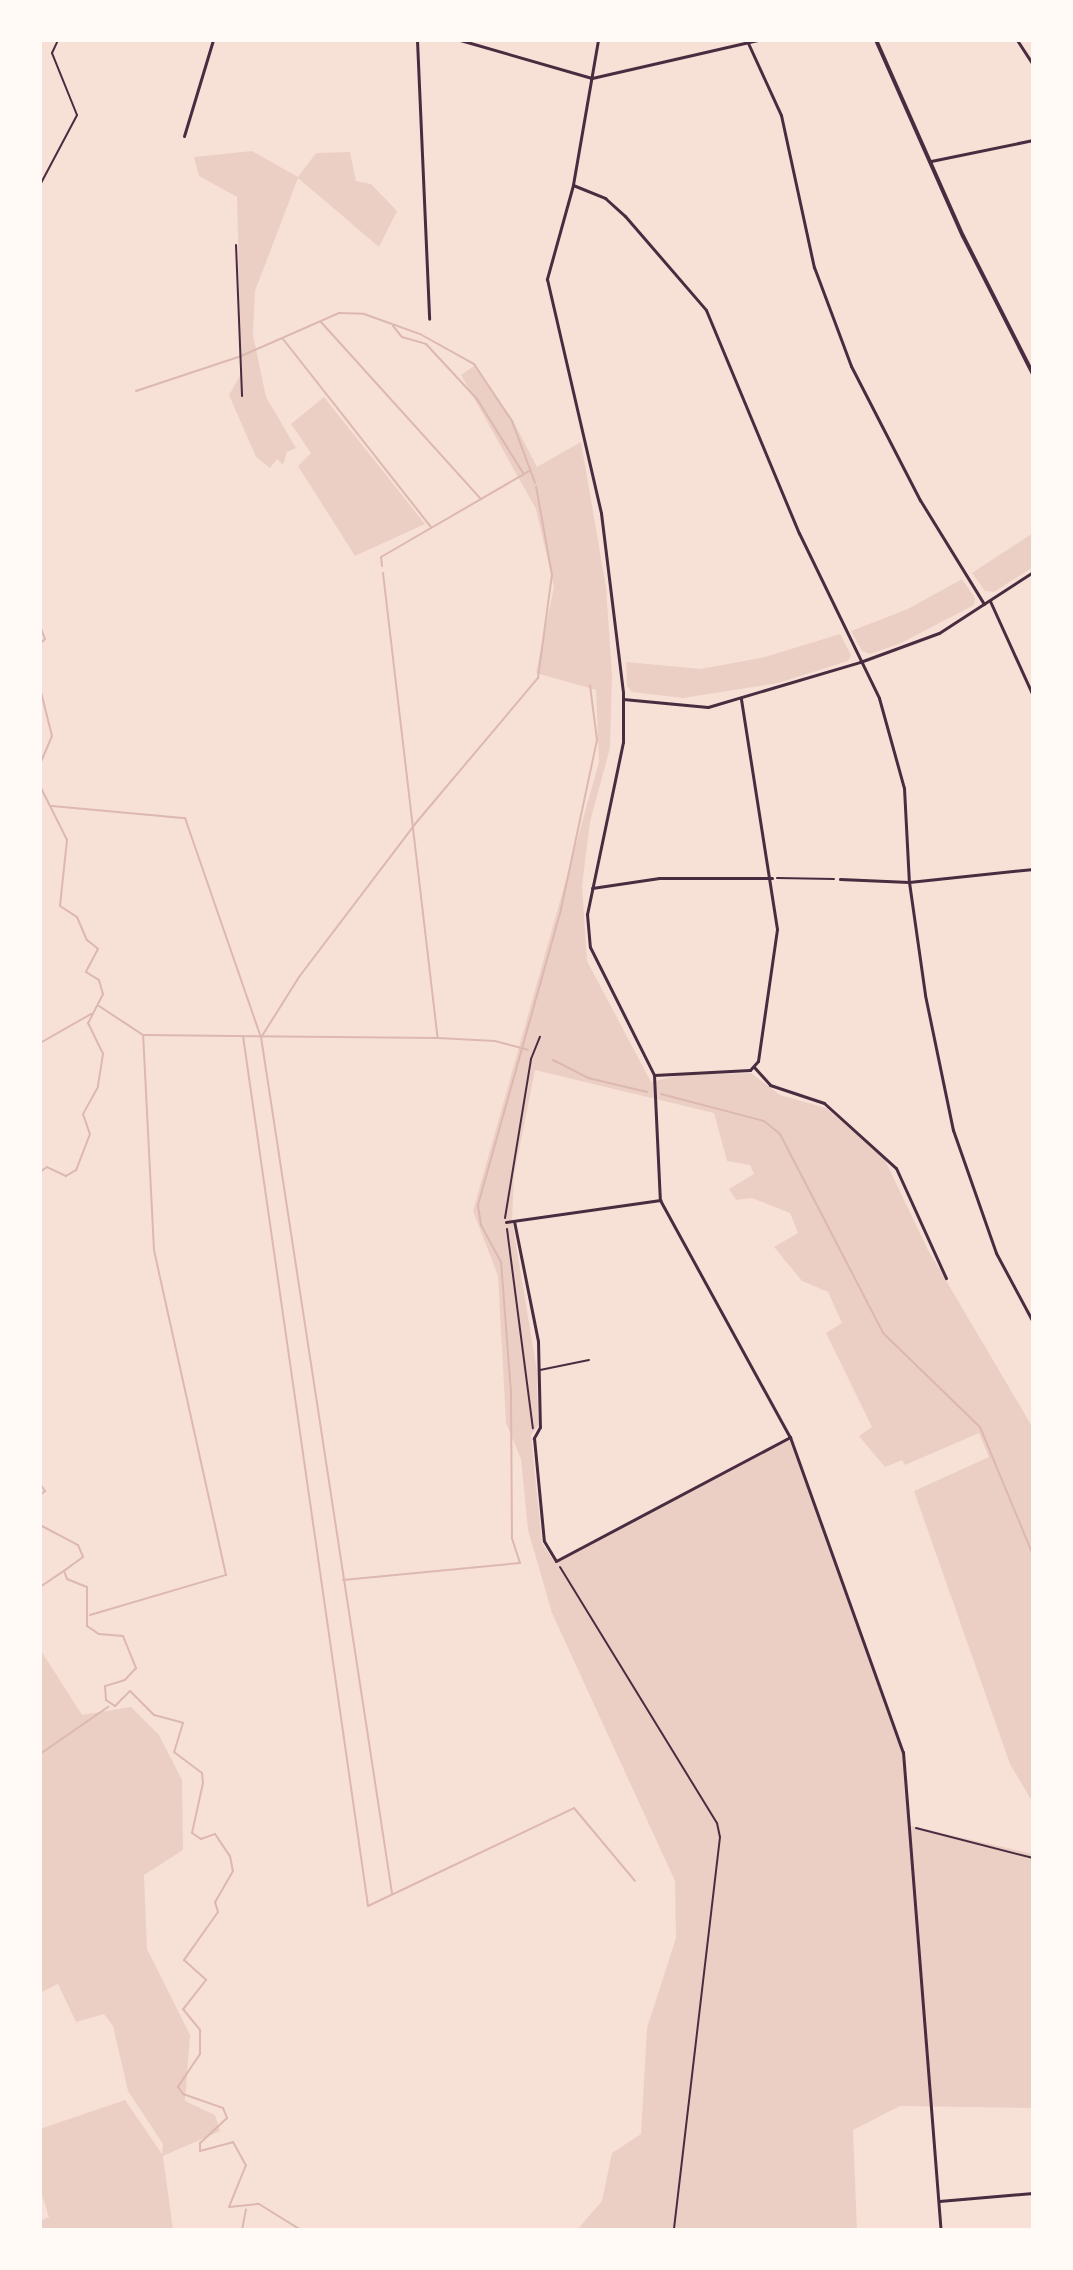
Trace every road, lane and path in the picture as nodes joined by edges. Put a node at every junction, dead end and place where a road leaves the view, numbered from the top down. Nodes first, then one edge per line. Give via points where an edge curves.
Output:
1 (58, 40) edge
2 (213, 40) edge
3 (417, 40) edge
4 (460, 40) edge
5 (598, 40) edge
6 (758, 40) edge
7 (876, 40) edge
8 (1017, 40) edge
9 (748, 43) junction
10 (1033, 65) edge
11 (592, 78) junction
12 (184, 136) dead end
13 (1033, 140) edge
14 (930, 162) junction
15 (40, 185) edge
16 (573, 185) junction
17 (236, 245) dead end
18 (429, 319) dead end
19 (1033, 374) edge
20 (242, 396) dead end
21 (1033, 572) edge
22 (990, 601) junction
23 (984, 604) junction
24 (860, 662) junction
25 (1033, 696) edge
26 (741, 698) junction
27 (623, 699) junction
28 (1033, 869) edge
29 (772, 878) junction
30 (840, 879) joint
31 (909, 882) junction
32 (592, 888) junction
33 (540, 1037) dead end
34 (754, 1067) junction
35 (654, 1075) junction
36 (660, 1200) junction
37 (514, 1221) junction
38 (506, 1222) junction
39 (946, 1278) dead end
40 (1033, 1322) edge
41 (589, 1360) dead end
42 (539, 1371) junction
43 (790, 1437) junction
44 (534, 1438) junction
45 (556, 1561) junction
46 (911, 1826) junction
47 (1033, 1858) edge
48 (1033, 2193) edge
49 (939, 2201) junction
50 (674, 2230) edge
51 (941, 2230) edge

1 - 15 path via 52,53 77,115
2 - 12 street
3 - 18 street
4 - 11 street
5 - 11 street
6 - 9 street
7 - 14 street
8 - 10 street
9 - 11 street
9 - 23 street via 781,115 814,267 851,366 920,500
11 - 16 street
13 - 14 street
14 - 19 street
16 - 24 street via 605,198 625,216 706,310
16 - 27 street via 547,279 601,513
17 - 20 path
21 - 22 street
22 - 23 street
22 - 25 street
23 - 24 street via 939,633
24 - 26 street
24 - 31 street via 879,698 898,763 909,824
26 - 27 street via 708,707
26 - 29 street
27 - 32 street via 623,742
28 - 31 street
29 - 30 path
29 - 32 street via 659,878
29 - 34 street via 776,955
30 - 31 street
31 - 40 street via 953,1130 996,1253
32 - 35 street via 587,914 592,956
33 - 38 path via 531,1059
34 - 35 street
34 - 39 street via 770,1085 824,1103 896,1168
35 - 36 street
36 - 37 street
36 - 43 street
37 - 38 street
37 - 42 street
38 - 44 path
41 - 42 lane
42 - 44 street via 540,1427
43 - 45 street
43 - 46 street via 903,1752
44 - 45 street via 544,1541
45 - 50 path via 717,1823 720,1837
46 - 47 path
46 - 49 street
48 - 49 street
49 - 51 street

